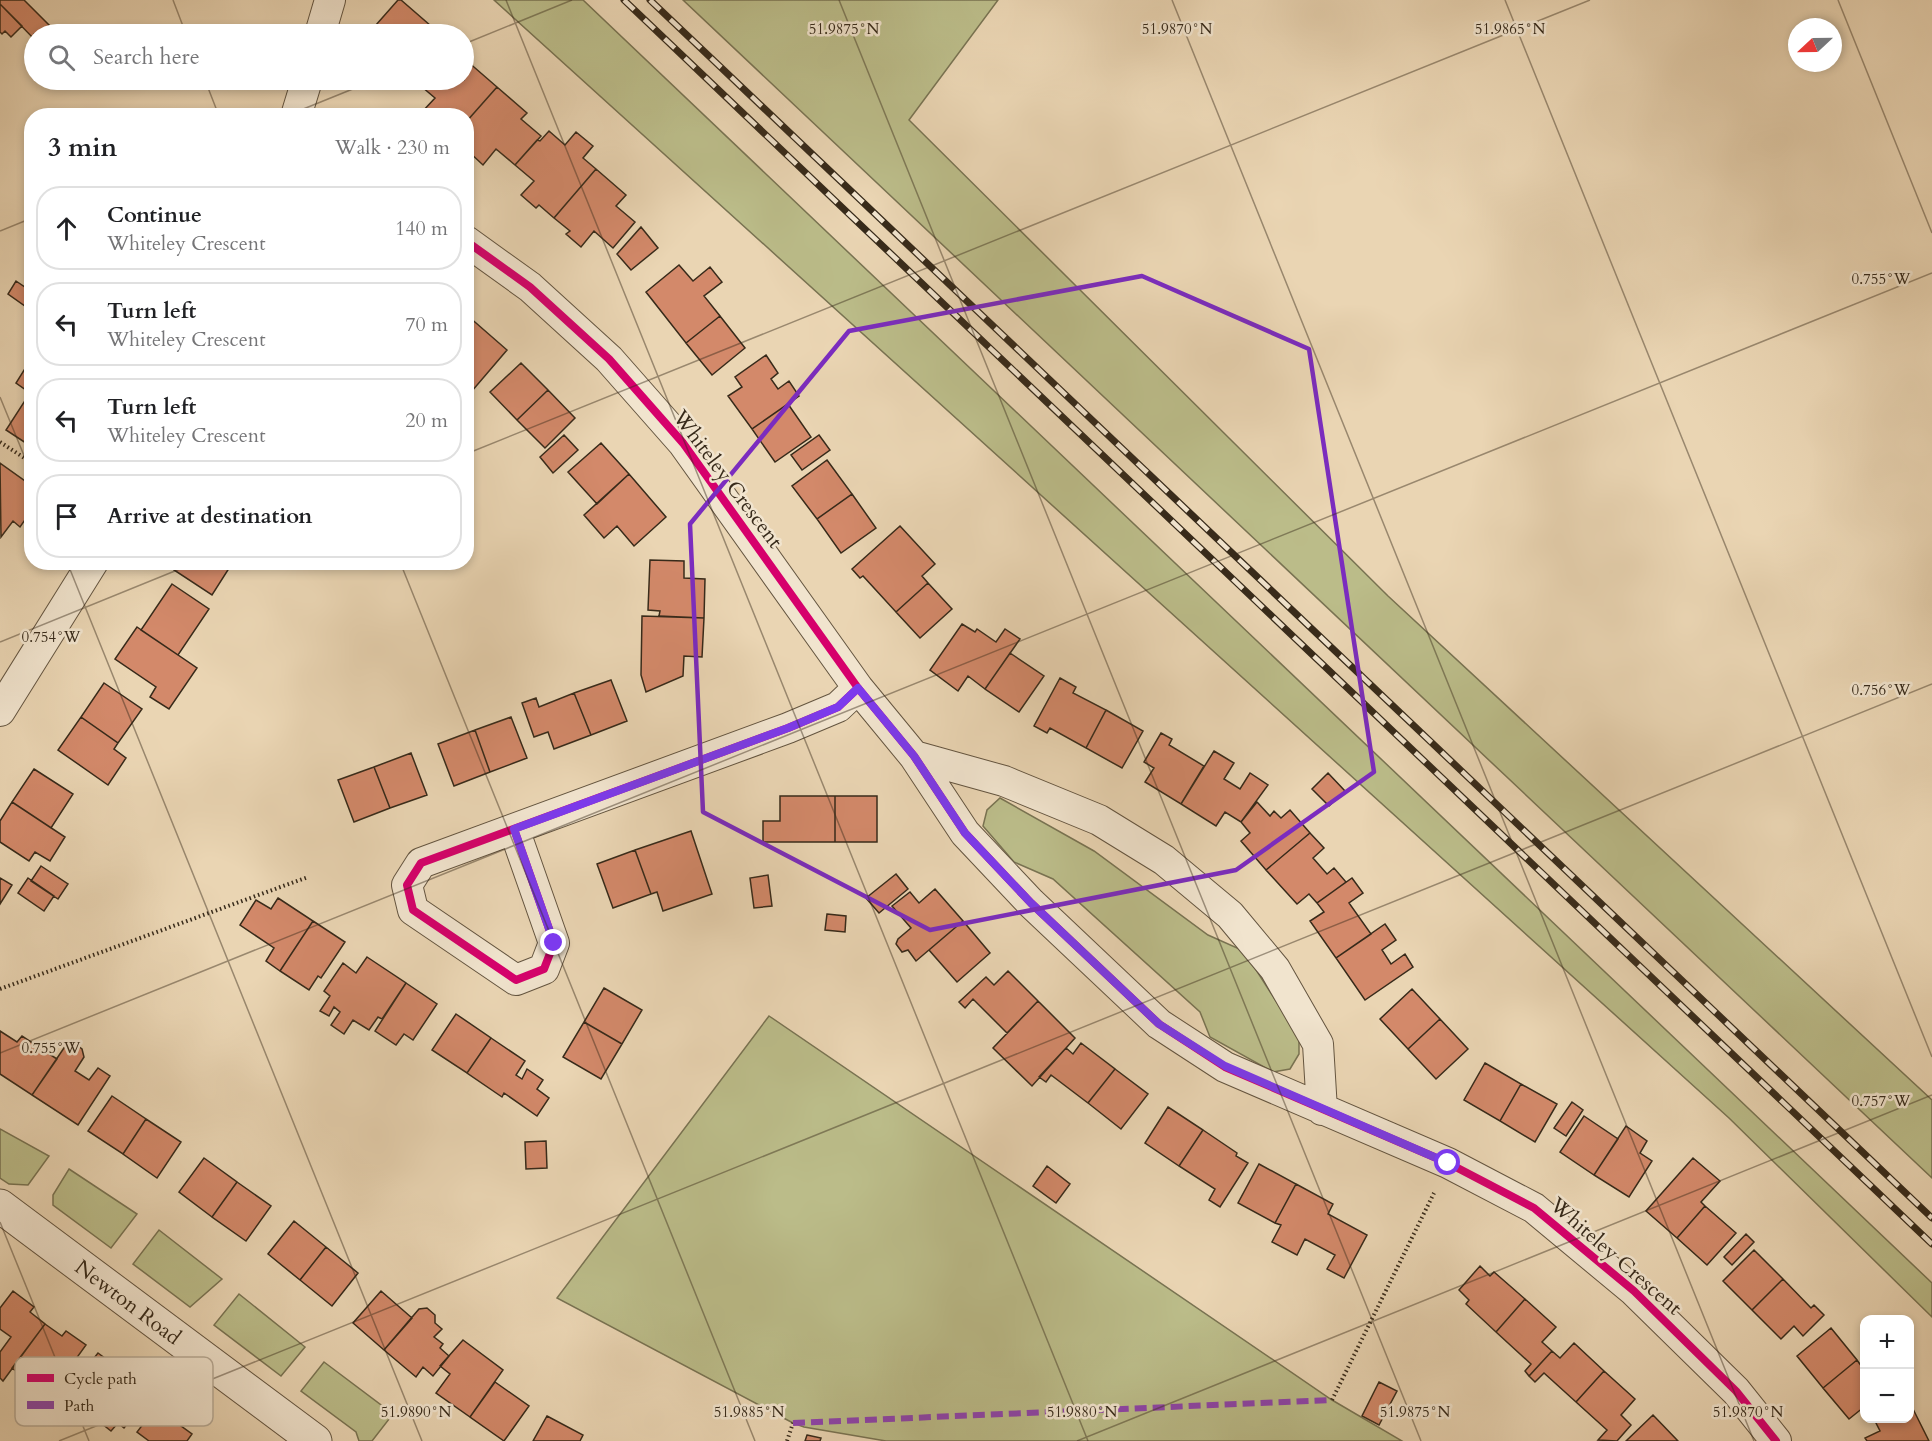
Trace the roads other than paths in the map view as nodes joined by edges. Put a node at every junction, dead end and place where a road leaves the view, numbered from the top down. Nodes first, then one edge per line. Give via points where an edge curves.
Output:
1 (330, 0) edge
2 (323, 24) edge
3 (304, 90) edge
4 (298, 108) edge
5 (474, 247) edge
6 (88, 570) edge
7 (858, 688) junction
8 (0, 711) edge
9 (914, 756) junction
10 (514, 829) junction
11 (1322, 1110) junction
12 (0, 1206) edge
13 (202, 1357) edge
14 (213, 1365) edge
15 (315, 1441) edge
16 (1776, 1441) edge

1 - 2 street
3 - 4 street
5 - 7 street, Whiteley Crescent via 530,287 609,359 683,443
6 - 8 street
7 - 9 street, Whiteley Crescent
7 - 10 street via 838,707 788,728
9 - 11 street, Whiteley Crescent via 965,833 1031,903 1159,1024 1225,1066
9 - 11 street via 1004,781 1099,820 1164,860 1230,915 1275,969 1318,1044
10 - 10 street via 421,863 407,885 413,910 516,980 544,969 554,943
11 - 16 street, Whiteley Crescent via 1448,1163 1534,1208 1634,1292 1736,1391
12 - 13 street, Newton Road
14 - 15 street, Newton Road

